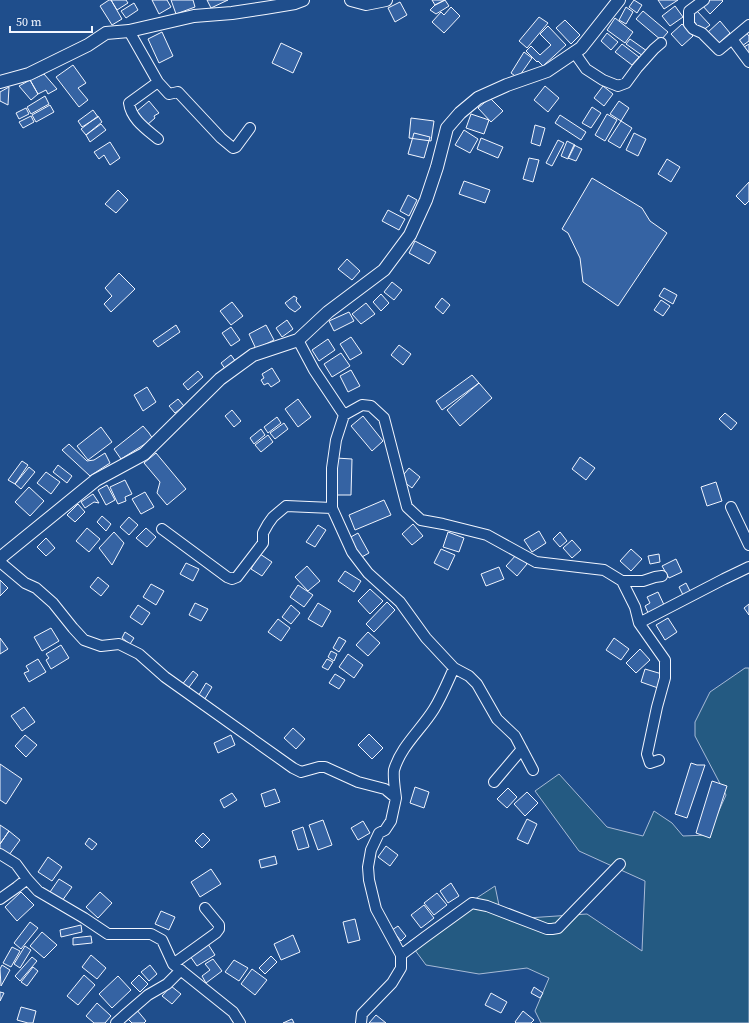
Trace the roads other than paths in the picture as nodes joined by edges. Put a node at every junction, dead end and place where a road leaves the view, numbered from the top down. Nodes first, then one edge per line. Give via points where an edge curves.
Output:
1 (303, 0) edge
2 (351, 0) edge
3 (386, 0) edge
4 (619, 0) edge
5 (704, 0) edge
6 (749, 25) edge
7 (129, 31) junction
8 (732, 39) junction
9 (661, 43) dead end
10 (574, 52) junction
11 (749, 62) edge
12 (0, 82) edge
13 (158, 82) junction
14 (250, 128) dead end
15 (158, 139) dead end
16 (298, 340) junction
17 (344, 415) junction
18 (731, 507) dead end
19 (332, 508) junction
20 (162, 529) dead end
21 (749, 545) edge
22 (0, 558) edge
23 (0, 562) edge
24 (749, 567) edge
25 (662, 576) dead end
26 (622, 581) junction
27 (638, 623) junction
28 (454, 668) junction
29 (522, 749) junction
30 (659, 760) dead end
31 (533, 770) dead end
32 (494, 782) dead end
33 (396, 798) junction
34 (0, 854) edge
35 (620, 864) dead end
36 (27, 879) junction
37 (0, 899) edge
38 (205, 908) dead end
39 (401, 955) junction
40 (177, 967) junction
41 (116, 1023) edge
42 (240, 1023) edge
43 (361, 1023) edge

1 - 7 street via 232,13 194,16
2 - 3 street via 366,4
4 - 10 street via 581,48
5 - 8 street via 689,11 689,24 719,50
6 - 8 street
7 - 12 street via 106,33 88,46 29,74
7 - 13 street
8 - 11 street
9 - 10 street via 626,83 618,86 586,69
10 - 16 street via 547,71 478,98 460,113 447,128 438,167 410,235 384,270 328,312
13 - 14 street via 169,94 178,92 233,148
13 - 15 street via 129,103 133,115 140,124
16 - 17 street via 314,370
16 - 22 street via 253,355 220,379 144,454 96,480
17 - 19 street via 336,440 332,468
17 - 26 street via 362,406 370,406 384,418 407,507 421,520 486,535 536,562 604,570
18 - 21 street
19 - 20 street via 286,506 273,517 263,533 262,543 237,577 232,579
19 - 28 street via 352,552 368,573 400,602 426,638
23 - 33 street via 53,603 84,640 101,646 119,644 139,654 165,677 293,768 301,772 324,767 358,782 385,789
24 - 27 street
25 - 26 street via 643,581
26 - 27 street via 635,607
27 - 30 street via 665,660 666,678 647,754 650,763
28 - 29 street via 477,684 497,719 515,736
28 - 33 street via 434,709 401,754 394,772
29 - 31 street
29 - 32 street
33 - 39 street via 391,821 385,830 379,833 371,850 368,867 376,908
34 - 36 street via 16,864
35 - 39 street via 558,928 547,929 487,906 472,903
36 - 37 street
36 - 40 street via 38,892 108,934 151,934 162,940
38 - 40 street via 219,929
39 - 43 street via 401,968 392,983 362,1014
40 - 41 street via 167,984 148,995
40 - 42 street via 232,1012

